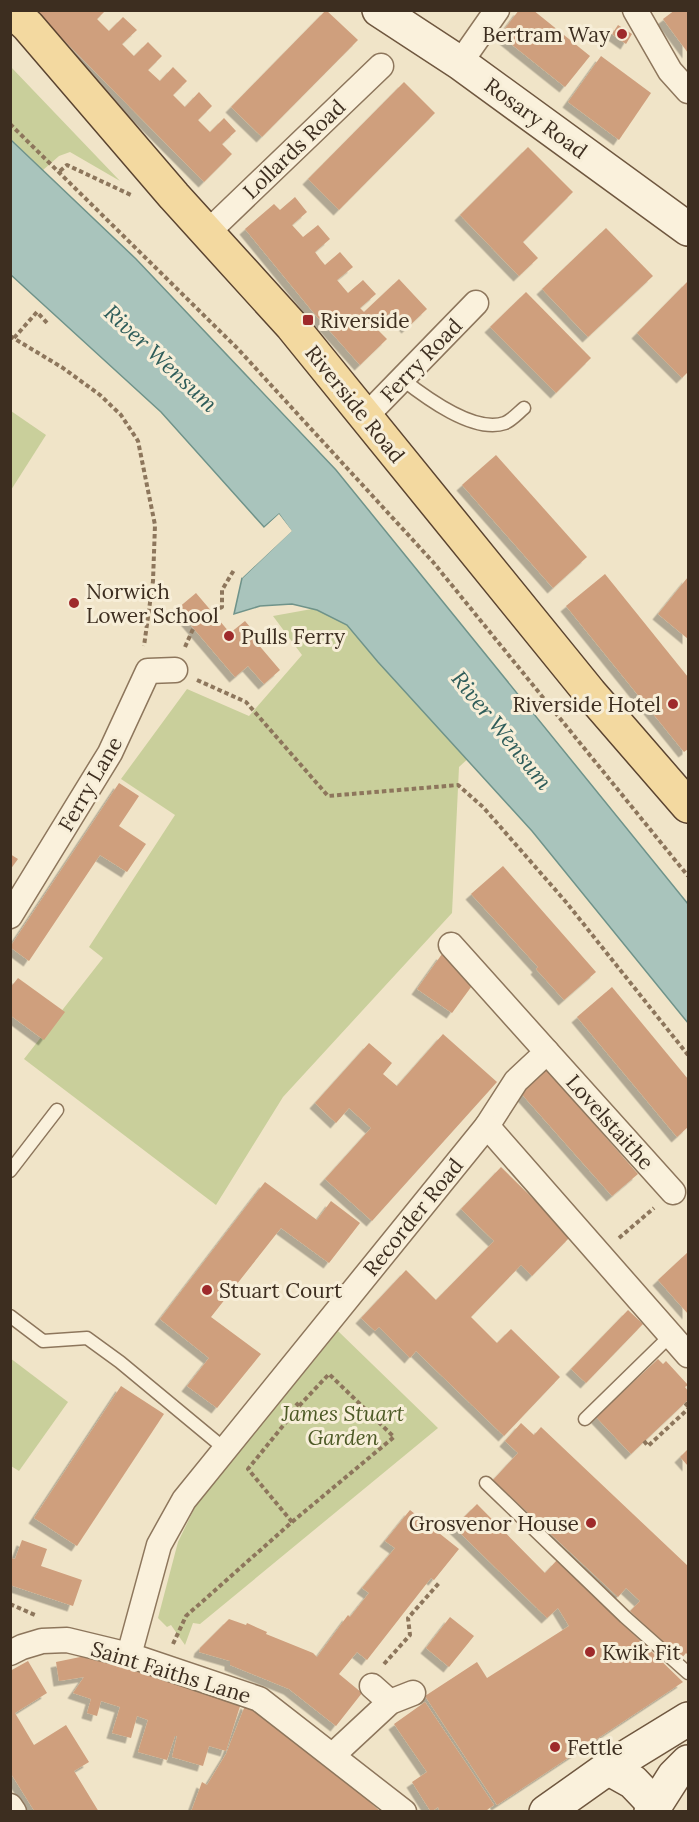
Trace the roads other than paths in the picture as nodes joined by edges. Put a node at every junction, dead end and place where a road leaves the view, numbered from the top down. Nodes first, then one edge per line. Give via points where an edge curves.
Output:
1 (11, 10) edge
2 (379, 10) edge
3 (496, 10) edge
4 (635, 10) edge
5 (460, 63) junction
6 (381, 66) dead end
7 (688, 91) edge
8 (688, 229) edge
9 (207, 233) junction
10 (476, 303) dead end
11 (402, 379) junction
12 (524, 408) dead end
13 (366, 416) junction
14 (175, 670) road end
15 (688, 806) edge
16 (10, 916) edge
17 (451, 945) dead end
18 (547, 1052) junction
19 (57, 1110) dead end
20 (487, 1126) junction
21 (10, 1171) edge
22 (673, 1192) road end
23 (10, 1316) edge
24 (671, 1335) junction
25 (688, 1355) edge
26 (585, 1419) dead end
27 (225, 1449) junction
28 (486, 1483) dead end
29 (10, 1653) edge
30 (129, 1655) junction
31 (688, 1673) edge
32 (377, 1676) road end
33 (414, 1693) dead end
34 (390, 1702) junction
35 (688, 1719) edge
36 (333, 1755) junction
37 (688, 1762) edge
38 (608, 1768) junction
39 (10, 1806) edge
40 (653, 1808) edge
41 (14, 1812) edge
42 (404, 1812) edge
43 (546, 1812) edge

1 - 9 main road, Riverside Road
2 - 5 street, Rosary Road
3 - 5 street
4 - 7 street via 670,71
5 - 8 street, Rosary Road
6 - 9 street, Lollards Road
9 - 13 main road, Riverside Road via 292,326
10 - 11 street, Ferry Road
11 - 12 lane via 433,402 485,424 503,424
11 - 13 street, Ferry Road
13 - 15 main road, Riverside Road via 590,693
14 - 16 street, Ferry Lane via 148,671 110,753
17 - 18 street, Lovelstaithe
18 - 20 street via 516,1081
18 - 22 street, Lovelstaithe
19 - 21 lane
20 - 24 street
20 - 27 street, Recorder Road
23 - 27 lane via 43,1341 87,1338
24 - 25 street
24 - 26 lane
27 - 30 street, Recorder Road via 183,1500 159,1545
28 - 31 lane
29 - 30 street, Saint Faiths Lane via 42,1641 67,1640
30 - 36 street, Saint Faiths Lane via 259,1699
32 - 34 street
33 - 34 street
34 - 36 street
35 - 38 street
36 - 42 street, Saint Faiths Lane
37 - 40 street
38 - 40 street via 633,1782 648,1796
38 - 43 street
39 - 41 street

